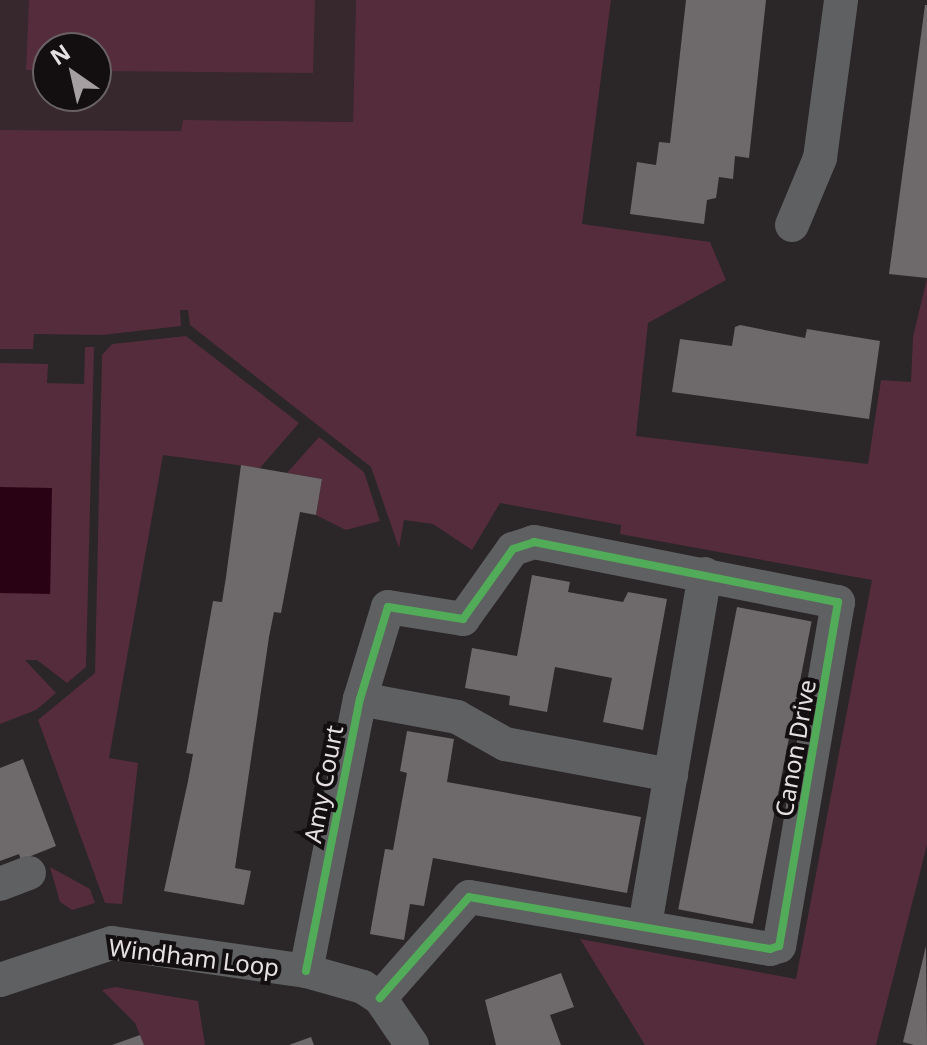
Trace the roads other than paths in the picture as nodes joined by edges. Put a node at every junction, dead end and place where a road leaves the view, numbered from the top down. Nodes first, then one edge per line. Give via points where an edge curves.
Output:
1 (841, 0) edge
2 (792, 225) dead end
3 (705, 574) junction
4 (388, 607) joint
5 (360, 699) junction
6 (671, 775) junction
7 (645, 925) junction
8 (306, 971) junction
9 (0, 980) edge
10 (380, 998) junction
11 (412, 1045) edge

1 - 2 street via 820,158
3 - 4 street, Canon Drive via 534,542 513,549 463,619
3 - 6 street
3 - 7 street, Canon Drive via 835,600 837,625 779,946 770,949
4 - 5 street, Amy Court
5 - 6 street via 457,717 505,744
5 - 8 street, Amy Court
6 - 7 street
7 - 10 street, Canon Drive via 469,897
8 - 9 street, Windham Loop via 112,943
8 - 10 street, Windham Loop via 363,987
10 - 11 street

